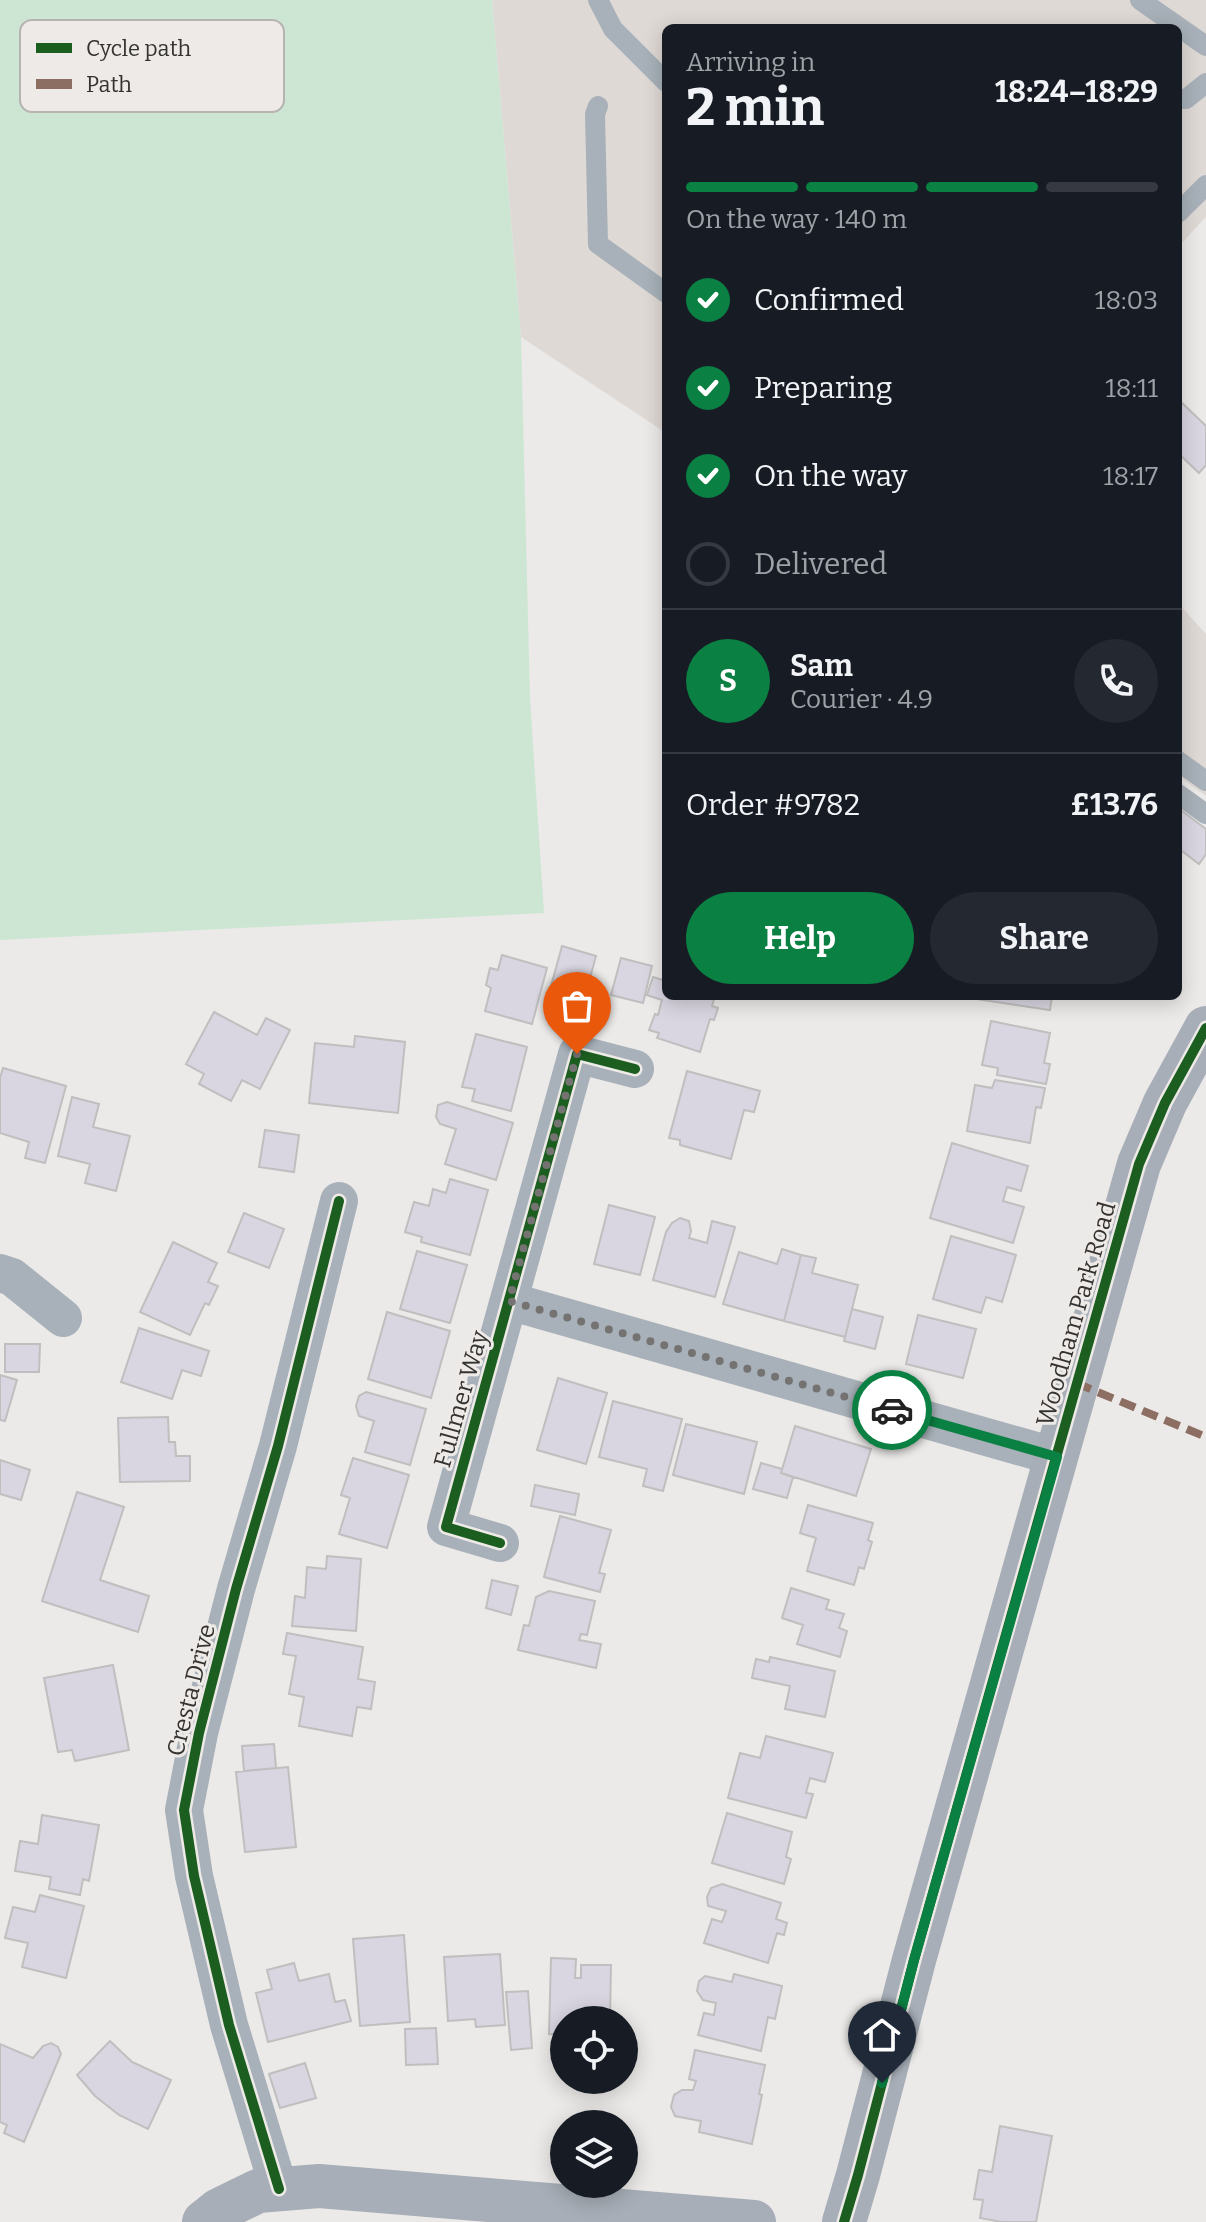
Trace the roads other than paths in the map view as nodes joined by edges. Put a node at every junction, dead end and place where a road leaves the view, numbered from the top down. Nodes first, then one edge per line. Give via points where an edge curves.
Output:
1 (598, 0) edge
2 (1140, 0) edge
3 (1174, 24) edge
4 (1182, 29) edge
5 (1206, 46) edge
6 (662, 78) edge
7 (1206, 83) edge
8 (1182, 99) edge
9 (598, 106) dead end
10 (1206, 185) edge
11 (1182, 209) edge
12 (662, 290) edge
13 (1182, 764) edge
14 (1206, 781) edge
15 (1182, 797) edge
16 (1206, 814) edge
17 (1206, 1028) edge
18 (635, 1069) dead end
19 (339, 1201) dead end
20 (0, 1273) edge
21 (509, 1301) junction
22 (63, 1318) dead end
23 (1057, 1457) junction
24 (500, 1543) dead end
25 (279, 2189) junction
26 (204, 2222) edge
27 (754, 2222) edge
28 (844, 2222) edge

1 - 6 lane via 613,29
2 - 3 lane
4 - 5 lane
7 - 8 lane
9 - 12 lane via 598,244
10 - 11 lane
13 - 14 lane
15 - 16 lane
17 - 23 street, Woodham Park Road via 1139,1164
18 - 21 street, Fullmer Way via 577,1054
19 - 25 street, Cresta Drive via 236,1589 184,1810 229,2025
20 - 22 street
21 - 23 street
21 - 24 street, Fullmer Way via 446,1527
23 - 28 street, Woodham Park Road
25 - 26 street via 258,2191
25 - 27 street via 319,2186

